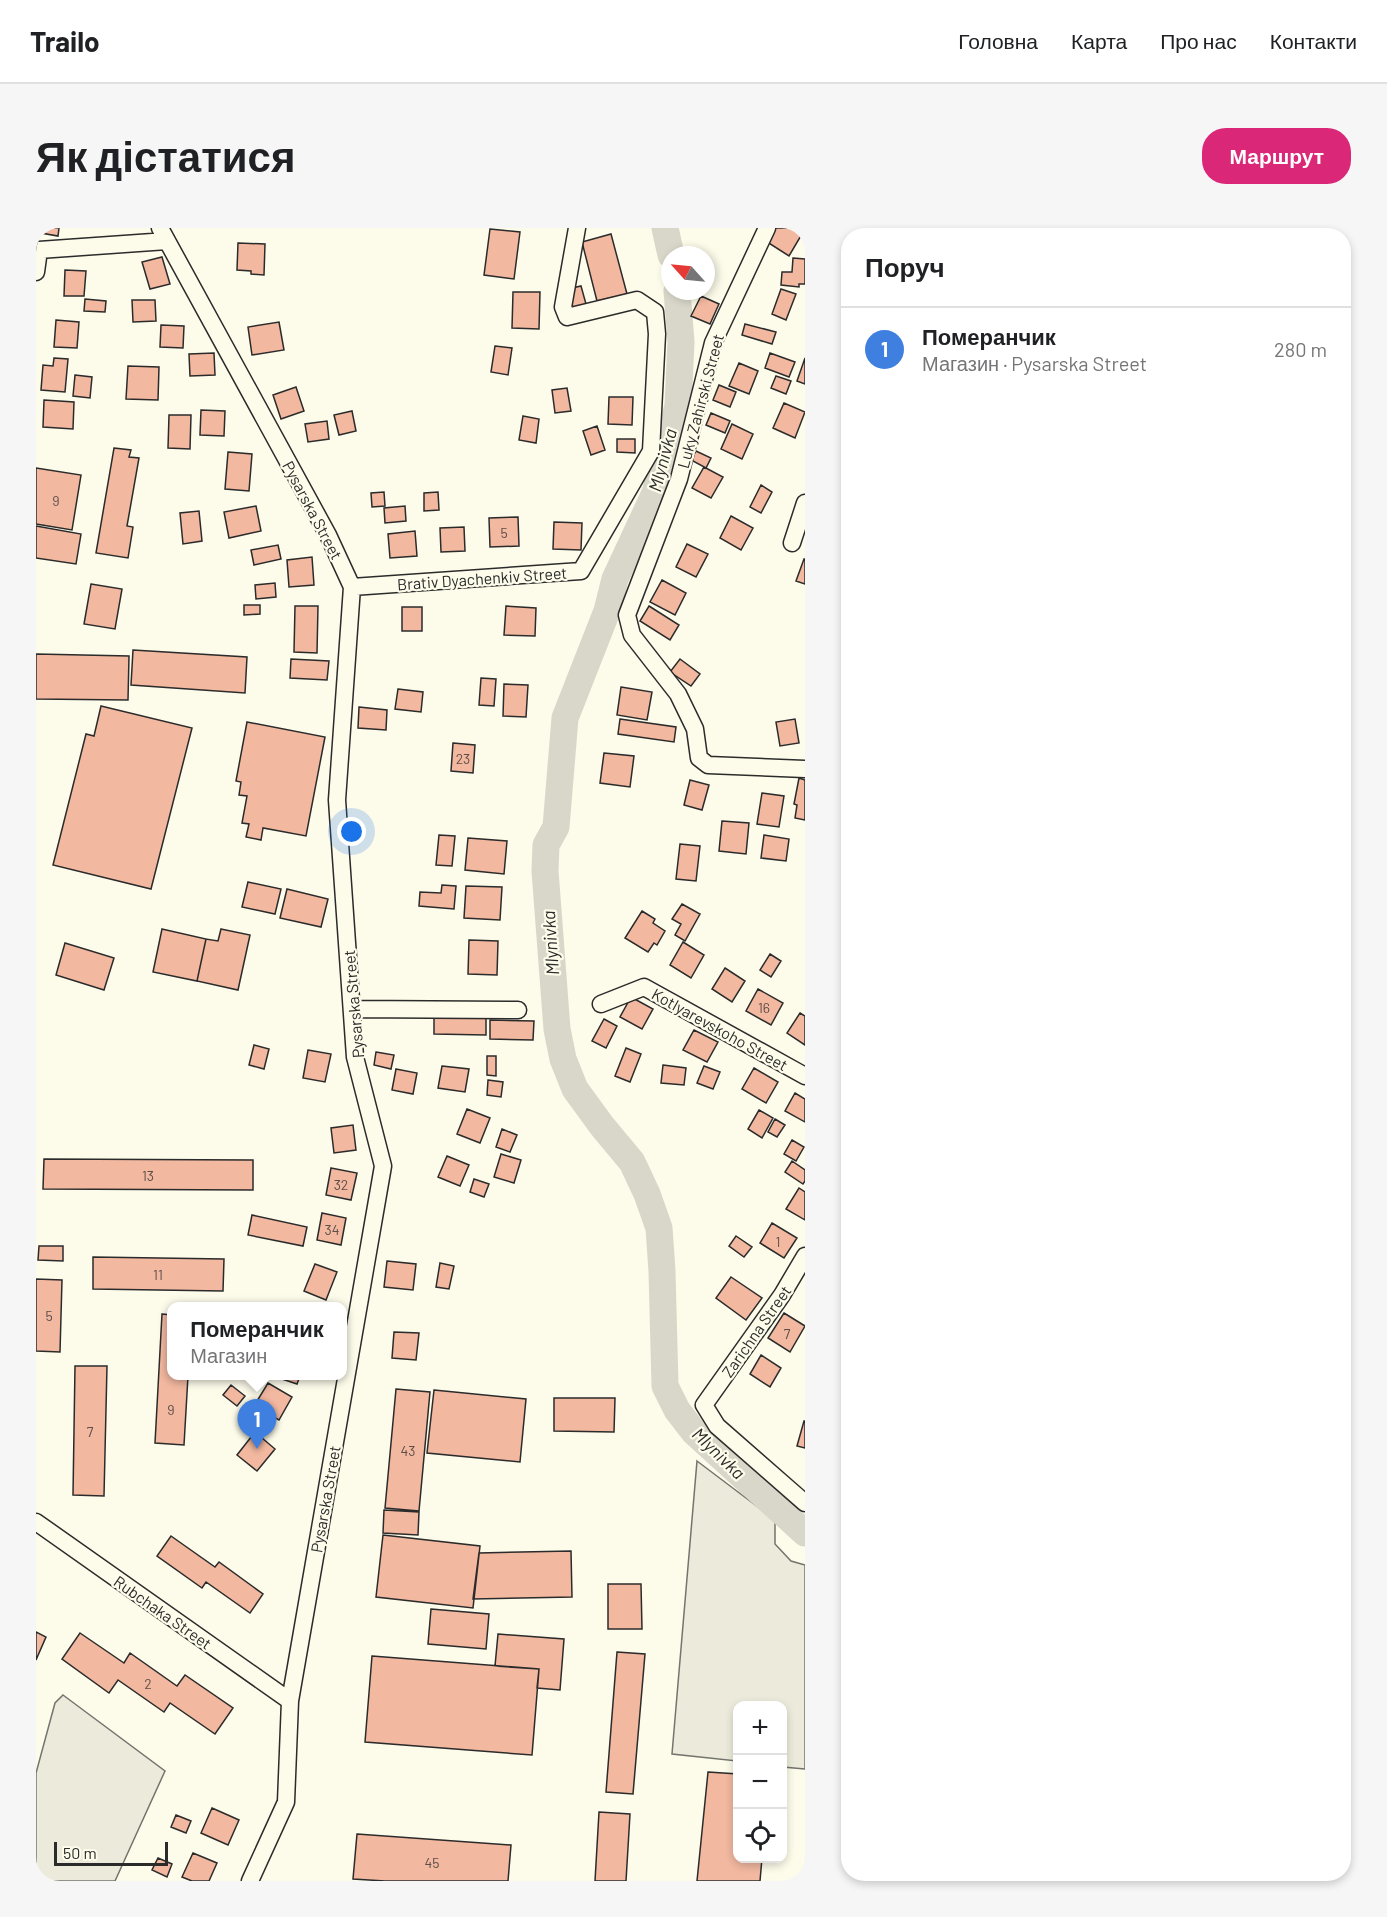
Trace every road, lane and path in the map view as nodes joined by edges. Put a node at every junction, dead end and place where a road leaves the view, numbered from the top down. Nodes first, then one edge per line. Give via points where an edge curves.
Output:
1 (578, 228) edge
2 (766, 228) edge
3 (164, 235) edge
4 (36, 272) edge
5 (805, 503) edge
6 (792, 543) dead end
7 (352, 587) junction
8 (805, 769) edge
9 (601, 1004) dead end
10 (352, 1009) junction
11 (518, 1010) dead end
12 (805, 1076) edge
13 (805, 1256) edge
14 (347, 1373) edge
15 (346, 1380) edge
16 (805, 1503) edge
17 (36, 1522) edge
18 (290, 1701) junction
19 (250, 1881) edge

1 - 7 street, Brativ Dyachenkiv Street via 562,307 567,317 637,300 655,312 657,334 651,451 581,571
2 - 8 street, Luky Zahirski Street via 713,343 679,479 627,615 633,635 678,694 695,729 699,758 708,765
3 - 4 street via 39,250
3 - 7 street, Pysarska Street via 328,535
5 - 6 street
7 - 10 street, Pysarska Street via 338,800
9 - 12 street, Kotlyarevskoho Street via 644,987
10 - 11 street
10 - 14 street, Pysarska Street via 356,1057 383,1166
13 - 16 street, Zarichna Street via 783,1294 704,1405 717,1426
15 - 18 street, Pysarska Street
17 - 18 street, Rubchaka Street
18 - 19 street, Pysarska Street via 286,1803

